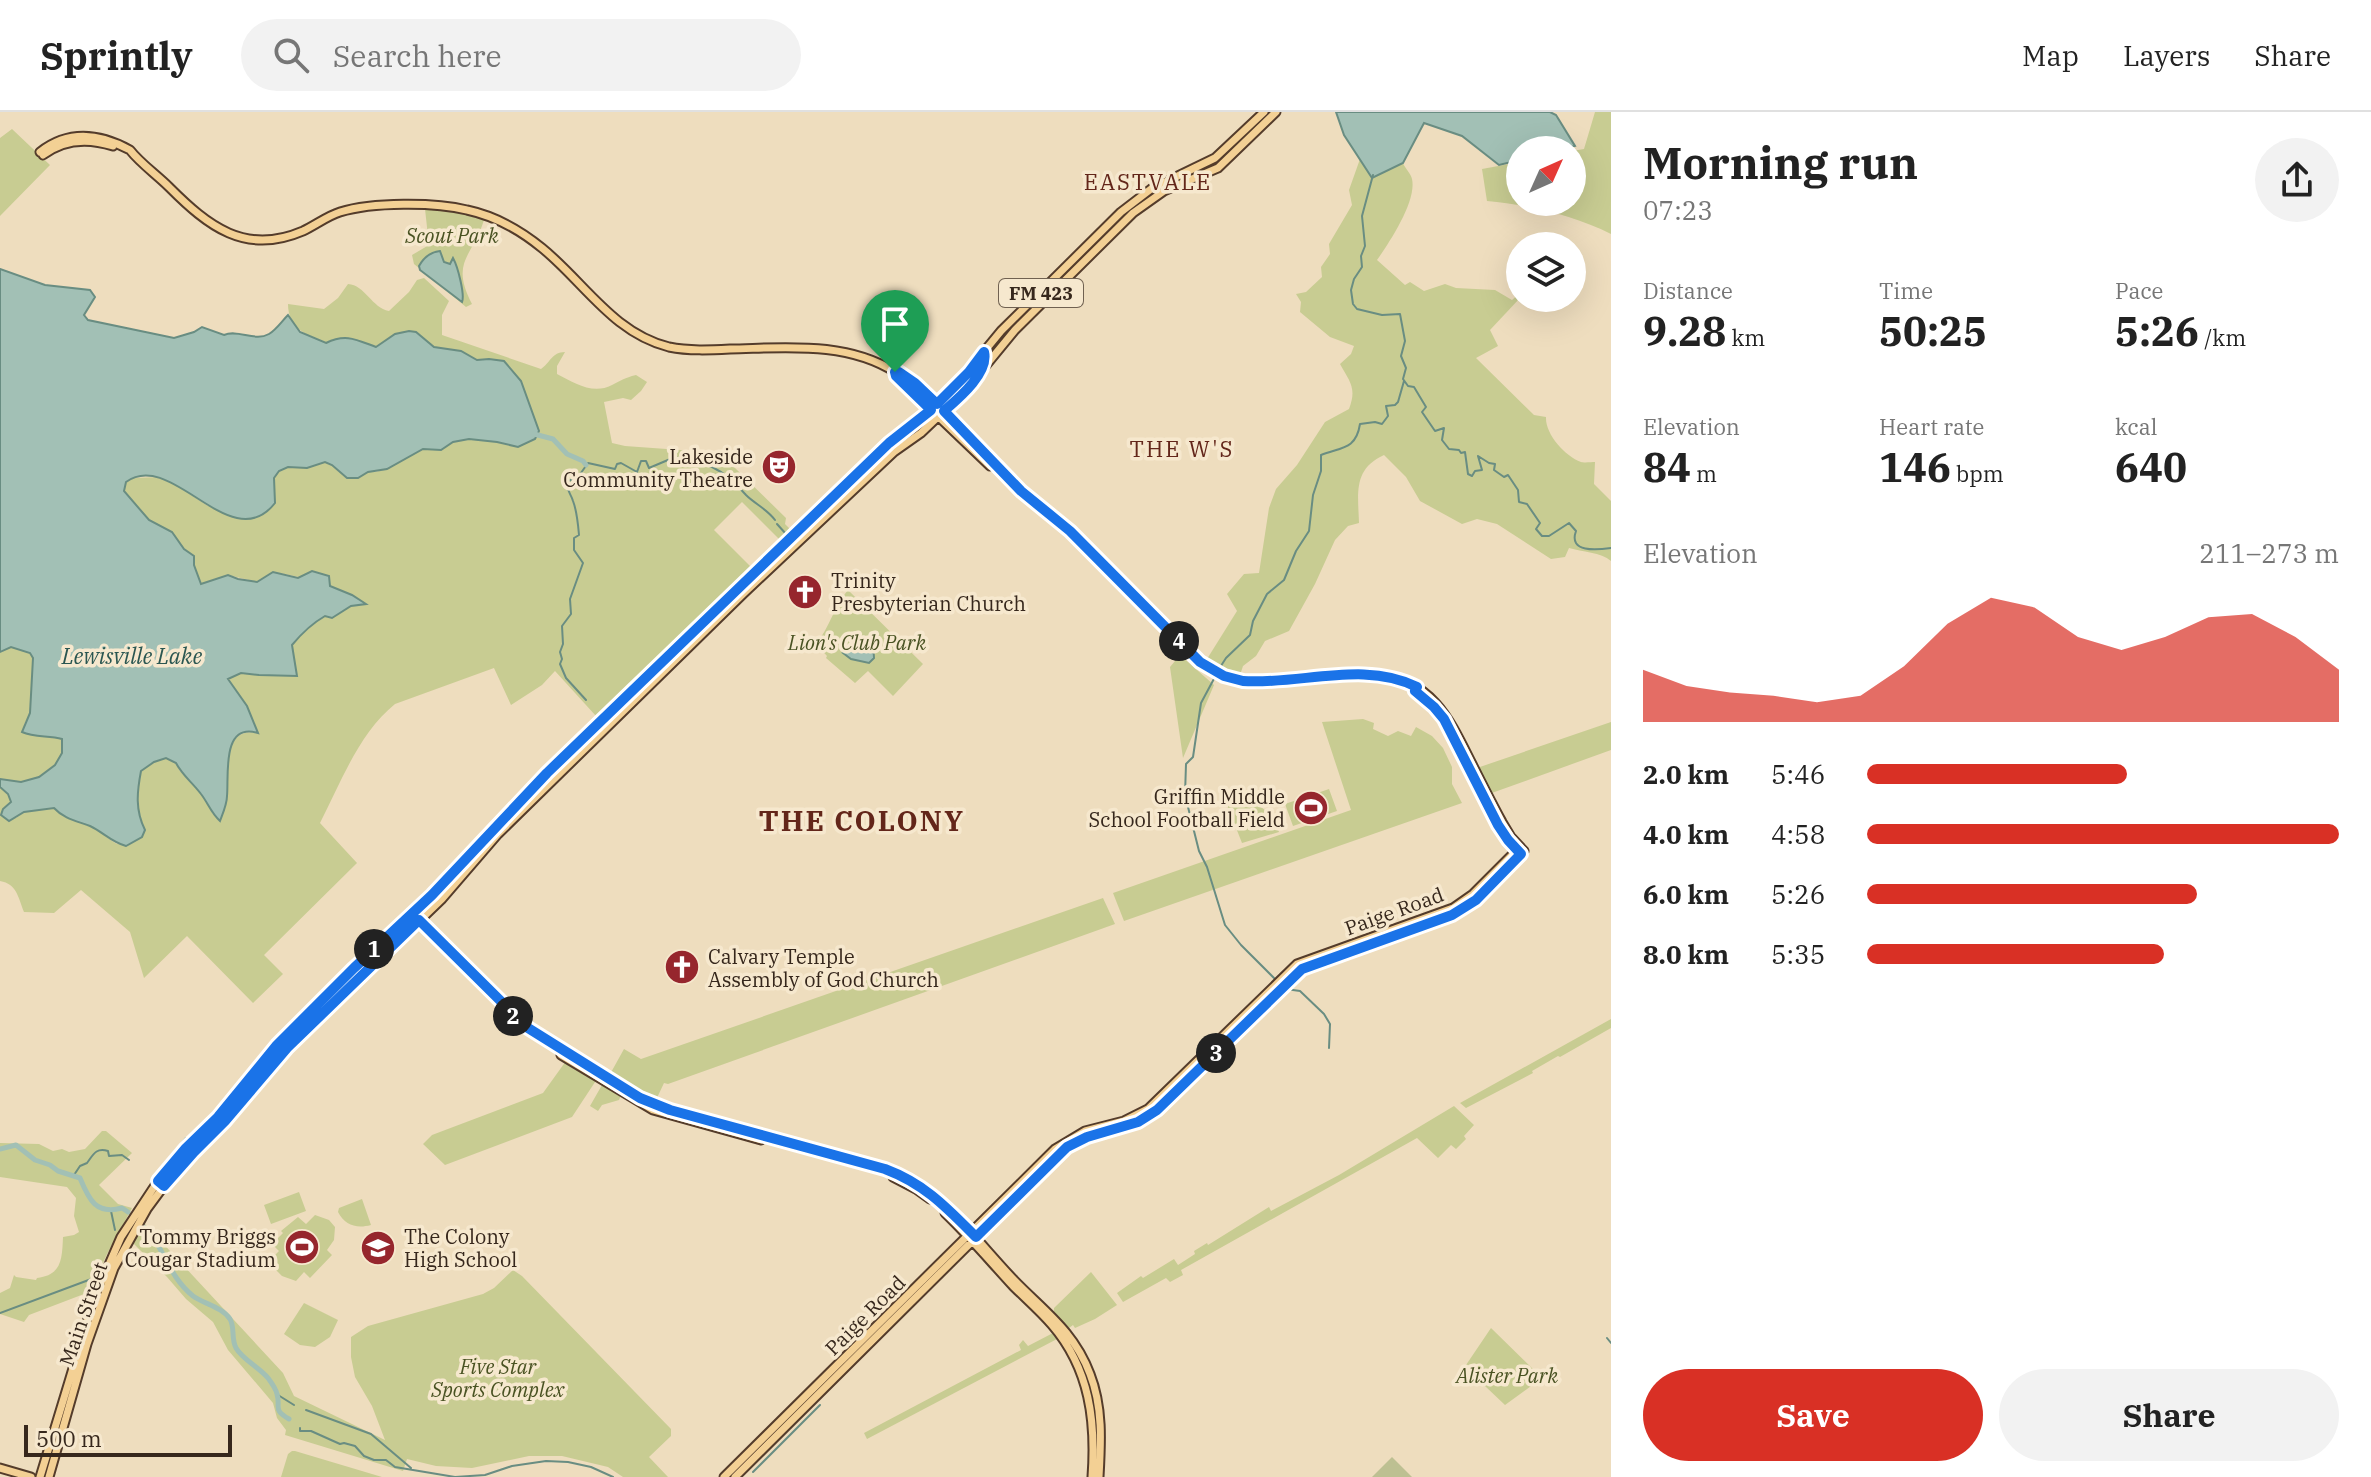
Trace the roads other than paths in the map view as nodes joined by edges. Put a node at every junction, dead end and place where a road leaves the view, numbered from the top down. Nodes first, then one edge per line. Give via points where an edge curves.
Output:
1 (1264, 112) edge
2 (1276, 112) edge
3 (41, 154) dead end
4 (984, 352) junction
5 (979, 375) junction
6 (934, 407) junction
7 (941, 414) junction
8 (725, 605) junction
9 (1416, 689) junction
10 (1518, 852) junction
11 (414, 918) junction
12 (1280, 984) junction
13 (1248, 1012) junction
14 (1238, 1030) junction
15 (161, 1184) junction
16 (1010, 1198) junction
17 (972, 1236) junction
18 (941, 1267) junction
19 (1014, 1284) junction
20 (66, 1390) junction
21 (70, 1405) junction
22 (0, 1468) edge
23 (28, 1476) edge
24 (40, 1477) edge
25 (49, 1477) edge
26 (724, 1477) edge
27 (735, 1477) edge
28 (1092, 1477) edge
29 (1099, 1477) edge

1 - 4 main road, Main Street / FM 423 via 1215,158 1134,200
2 - 5 main road, Main Street / FM 423 via 1218,168 1157,195 1133,213 1015,330
3 - 6 main road via 65,138 90,136 117,143 213,226 257,239 281,238 336,213 366,206 465,209 507,224 535,242 621,324 658,343 694,350 846,351 895,372
4 - 5 main road
4 - 6 main road, Main Street / FM 423
5 - 7 main road, Main Street / FM 423
6 - 7 main road
6 - 8 main road, Main Street / FM 423 via 889,443
7 - 8 main road, Main Street / FM 423
7 - 9 main road via 1215,672 1253,682 1379,675
8 - 11 main road, Main Street / FM 423 via 547,773
9 - 10 main road via 1444,719 1498,825
9 - 10 main road via 1446,714
10 - 12 main road, Paige Road via 1453,908 1304,960
11 - 15 main road, Main Street / FM 423 via 277,1045
11 - 17 main road via 508,1013 648,1102 909,1182
12 - 13 main road, Paige Road
12 - 14 main road, Paige Road
13 - 14 main road
13 - 16 main road, Paige Road via 1148,1109 1069,1139
14 - 16 main road, Paige Road via 1157,1110 1067,1147
15 - 20 main road, Main Street / FM 423 via 130,1221 109,1261
15 - 21 main road, Main Street / FM 423 via 114,1268
16 - 17 main road, Paige Road
17 - 18 main road, Paige Road
17 - 19 main road
18 - 26 main road, Paige Road
18 - 27 main road, Paige Road
19 - 28 main road via 1058,1332 1081,1372 1093,1417
19 - 29 main road via 1062,1325 1090,1372 1100,1416
20 - 21 main road
20 - 24 main road, Main Street / FM 423
21 - 25 main road, Main Street / FM 423
22 - 23 main road

